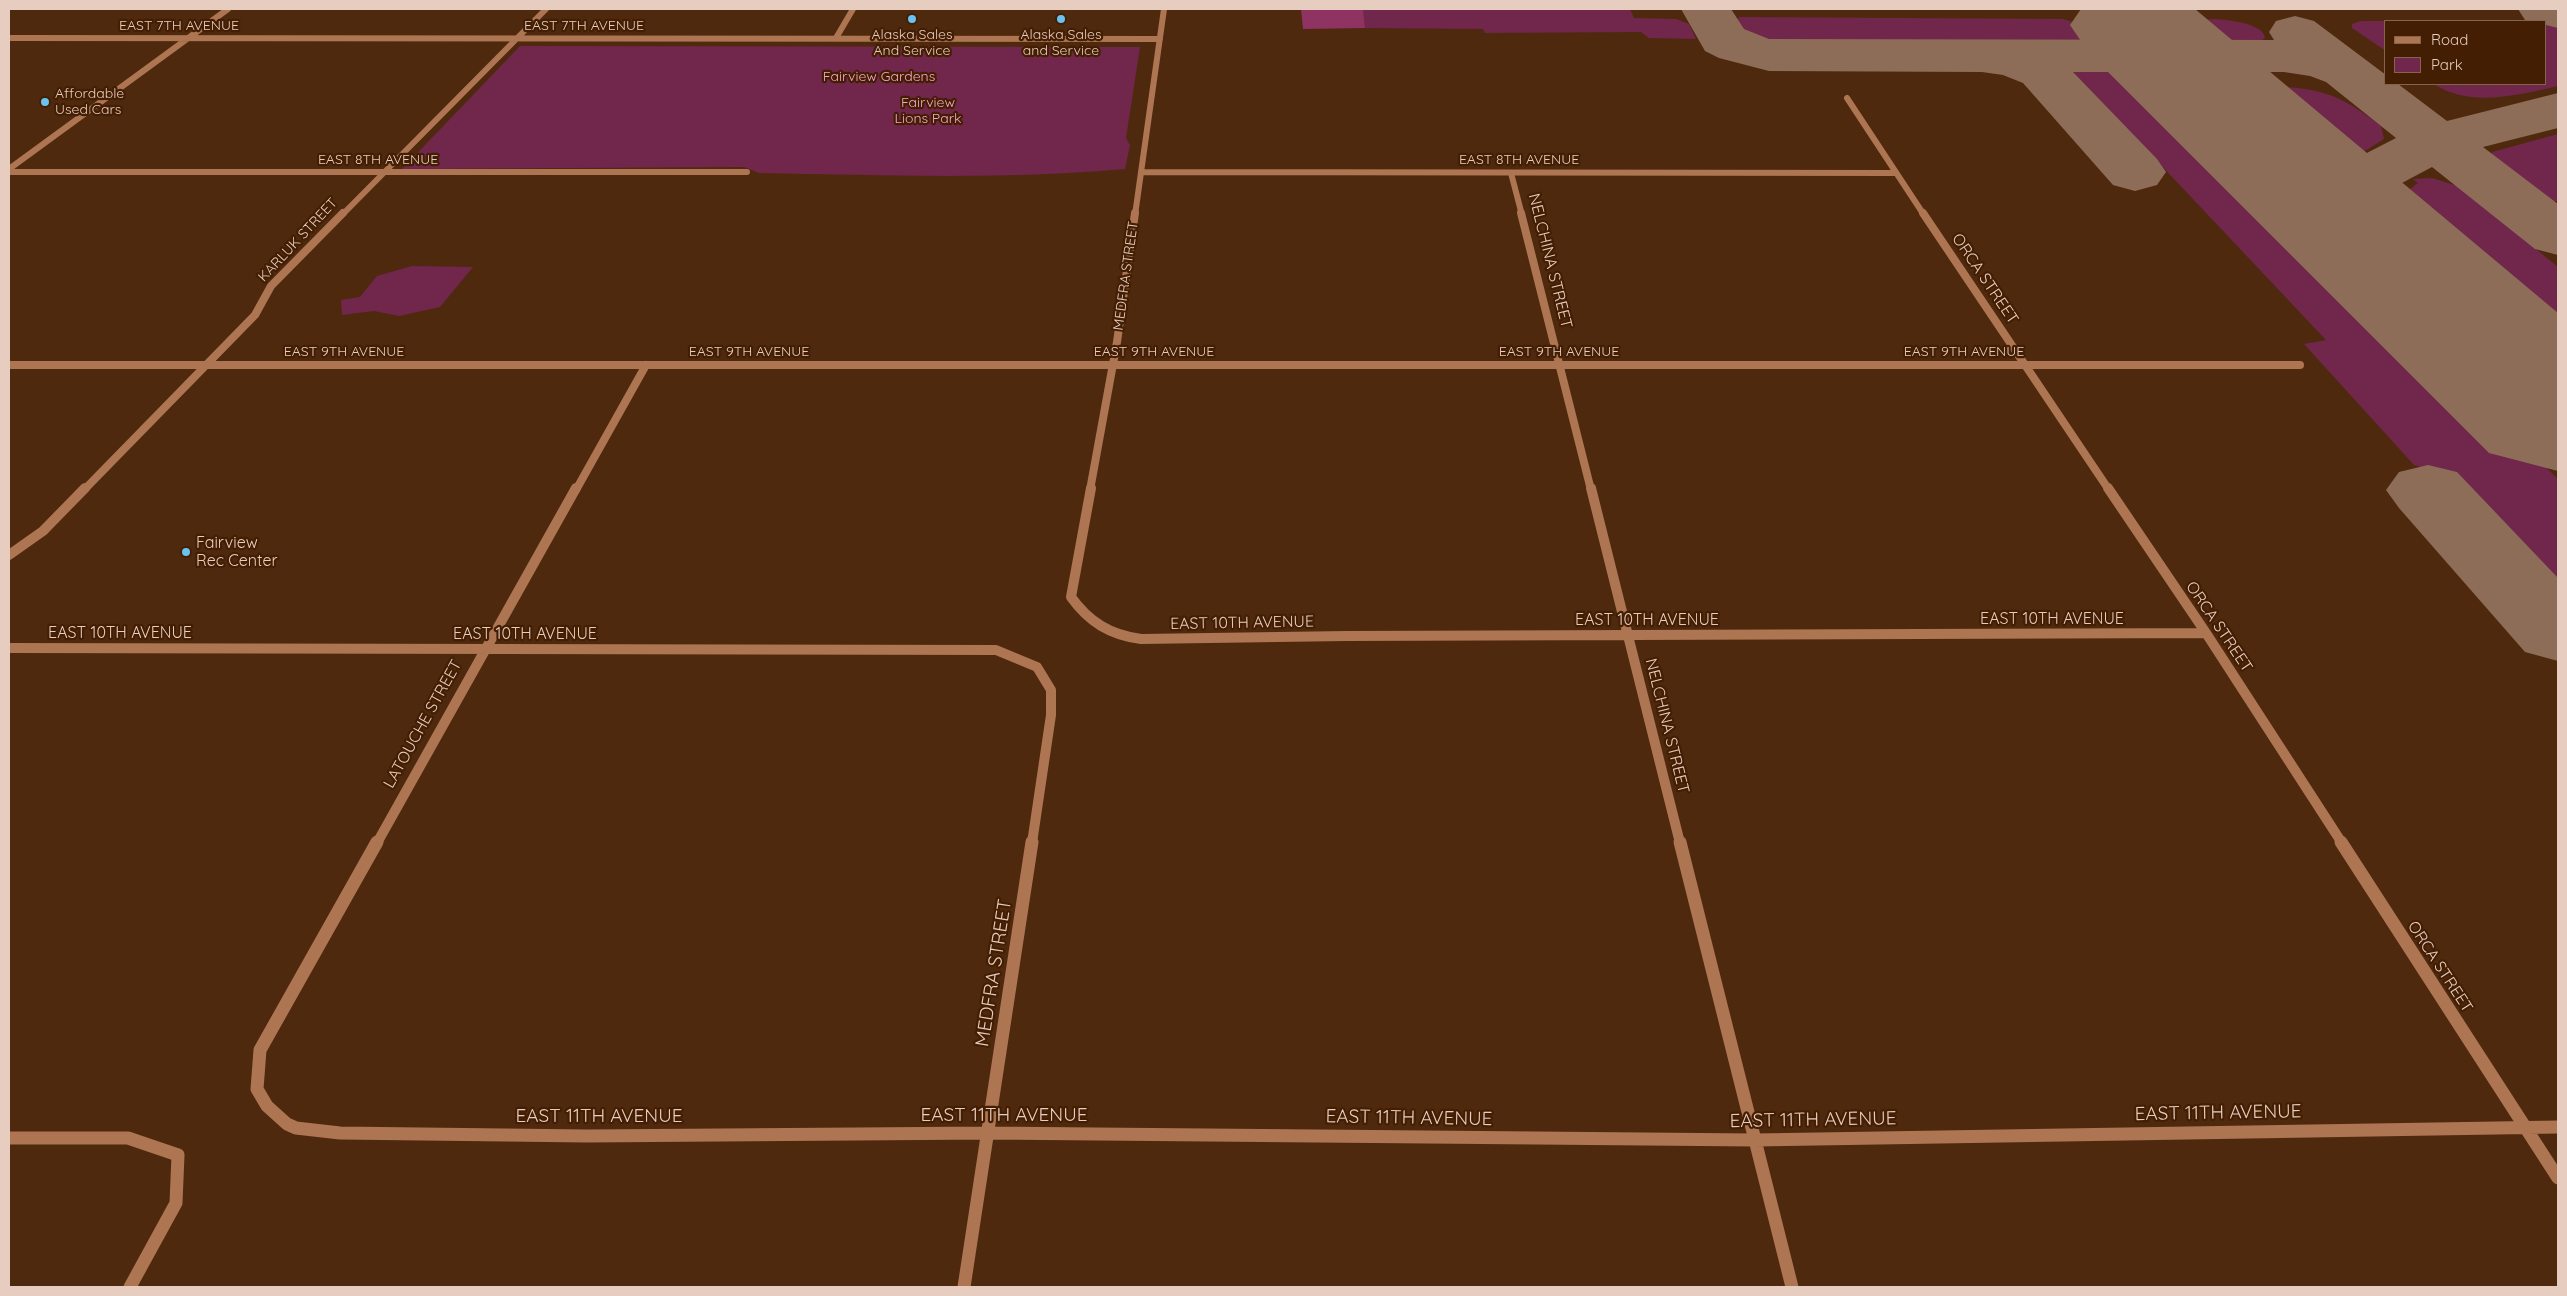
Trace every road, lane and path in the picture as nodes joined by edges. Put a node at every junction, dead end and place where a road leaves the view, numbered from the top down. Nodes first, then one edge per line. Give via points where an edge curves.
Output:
1 (228, 9) edge
2 (546, 9) edge
3 (853, 9) edge
4 (1164, 9) edge
5 (9, 38) edge
6 (186, 38) junction
7 (515, 38) junction
8 (836, 38) junction
9 (1160, 39) junction
10 (1847, 98) dead end
11 (9, 170) edge
12 (382, 172) junction
13 (747, 172) dead end
14 (1141, 172) junction
15 (1511, 173) junction
16 (1896, 173) junction
17 (9, 365) edge
18 (207, 365) junction
19 (646, 365) junction
20 (1113, 365) junction
21 (1560, 365) junction
22 (2024, 365) junction
23 (2300, 365) dead end
24 (9, 555) edge
25 (1092, 623) joint
26 (2206, 633) junction
27 (1628, 635) junction
28 (9, 648) edge
29 (486, 649) junction
30 (1038, 667) joint
31 (267, 1106) joint
32 (2526, 1127) junction
33 (2558, 1127) edge
34 (988, 1133) junction
35 (9, 1138) edge
36 (1755, 1140) junction
37 (2558, 1178) edge
38 (130, 1287) edge
39 (964, 1287) edge
40 (1792, 1287) edge

1 - 6 street
2 - 7 street, KARLUK STREET
3 - 8 street
4 - 9 street, MEDFRA STREET
5 - 6 street, EAST 7TH AVENUE
6 - 7 street, EAST 7TH AVENUE
6 - 11 street
7 - 8 street, EAST 7TH AVENUE
7 - 12 street, KARLUK STREET
8 - 9 street, EAST 7TH AVENUE
9 - 14 street, MEDFRA STREET
10 - 16 street, ORCA STREET
11 - 12 street, EAST 8TH AVENUE
12 - 13 street, EAST 8TH AVENUE
12 - 18 street, KARLUK STREET via 270,286 255,315
14 - 15 street, EAST 8TH AVENUE
14 - 20 street, MEDFRA STREET
15 - 16 street, EAST 8TH AVENUE
15 - 21 street, NELCHINA STREET
16 - 22 street, ORCA STREET
17 - 18 street, EAST 9TH AVENUE
18 - 19 street, EAST 9TH AVENUE
18 - 24 street, KARLUK STREET via 43,531
19 - 20 street, EAST 9TH AVENUE
19 - 29 street, LATOUCHE STREET
20 - 21 street, EAST 9TH AVENUE
20 - 25 street, MEDFRA STREET via 1071,597
21 - 22 street, EAST 9TH AVENUE
21 - 27 street, NELCHINA STREET
22 - 23 street, EAST 9TH AVENUE
22 - 26 street, ORCA STREET
25 - 27 street, EAST 10TH AVENUE via 1130,639
26 - 27 street, EAST 10TH AVENUE
26 - 32 street, ORCA STREET
27 - 36 street, NELCHINA STREET
28 - 29 street, EAST 10TH AVENUE
29 - 30 street, EAST 10TH AVENUE via 996,650
29 - 31 street, LATOUCHE STREET via 260,1050 257,1088
30 - 34 street, MEDFRA STREET via 1051,690 1051,715
31 - 34 street, EAST 11TH AVENUE via 296,1128 340,1133 587,1136
32 - 33 street, EAST 11TH AVENUE
32 - 36 street, EAST 11TH AVENUE
32 - 37 street, ORCA STREET
34 - 36 street, EAST 11TH AVENUE
34 - 39 street, MEDFRA STREET
35 - 38 street via 128,1138 178,1155 176,1203
36 - 40 street, NELCHINA STREET

